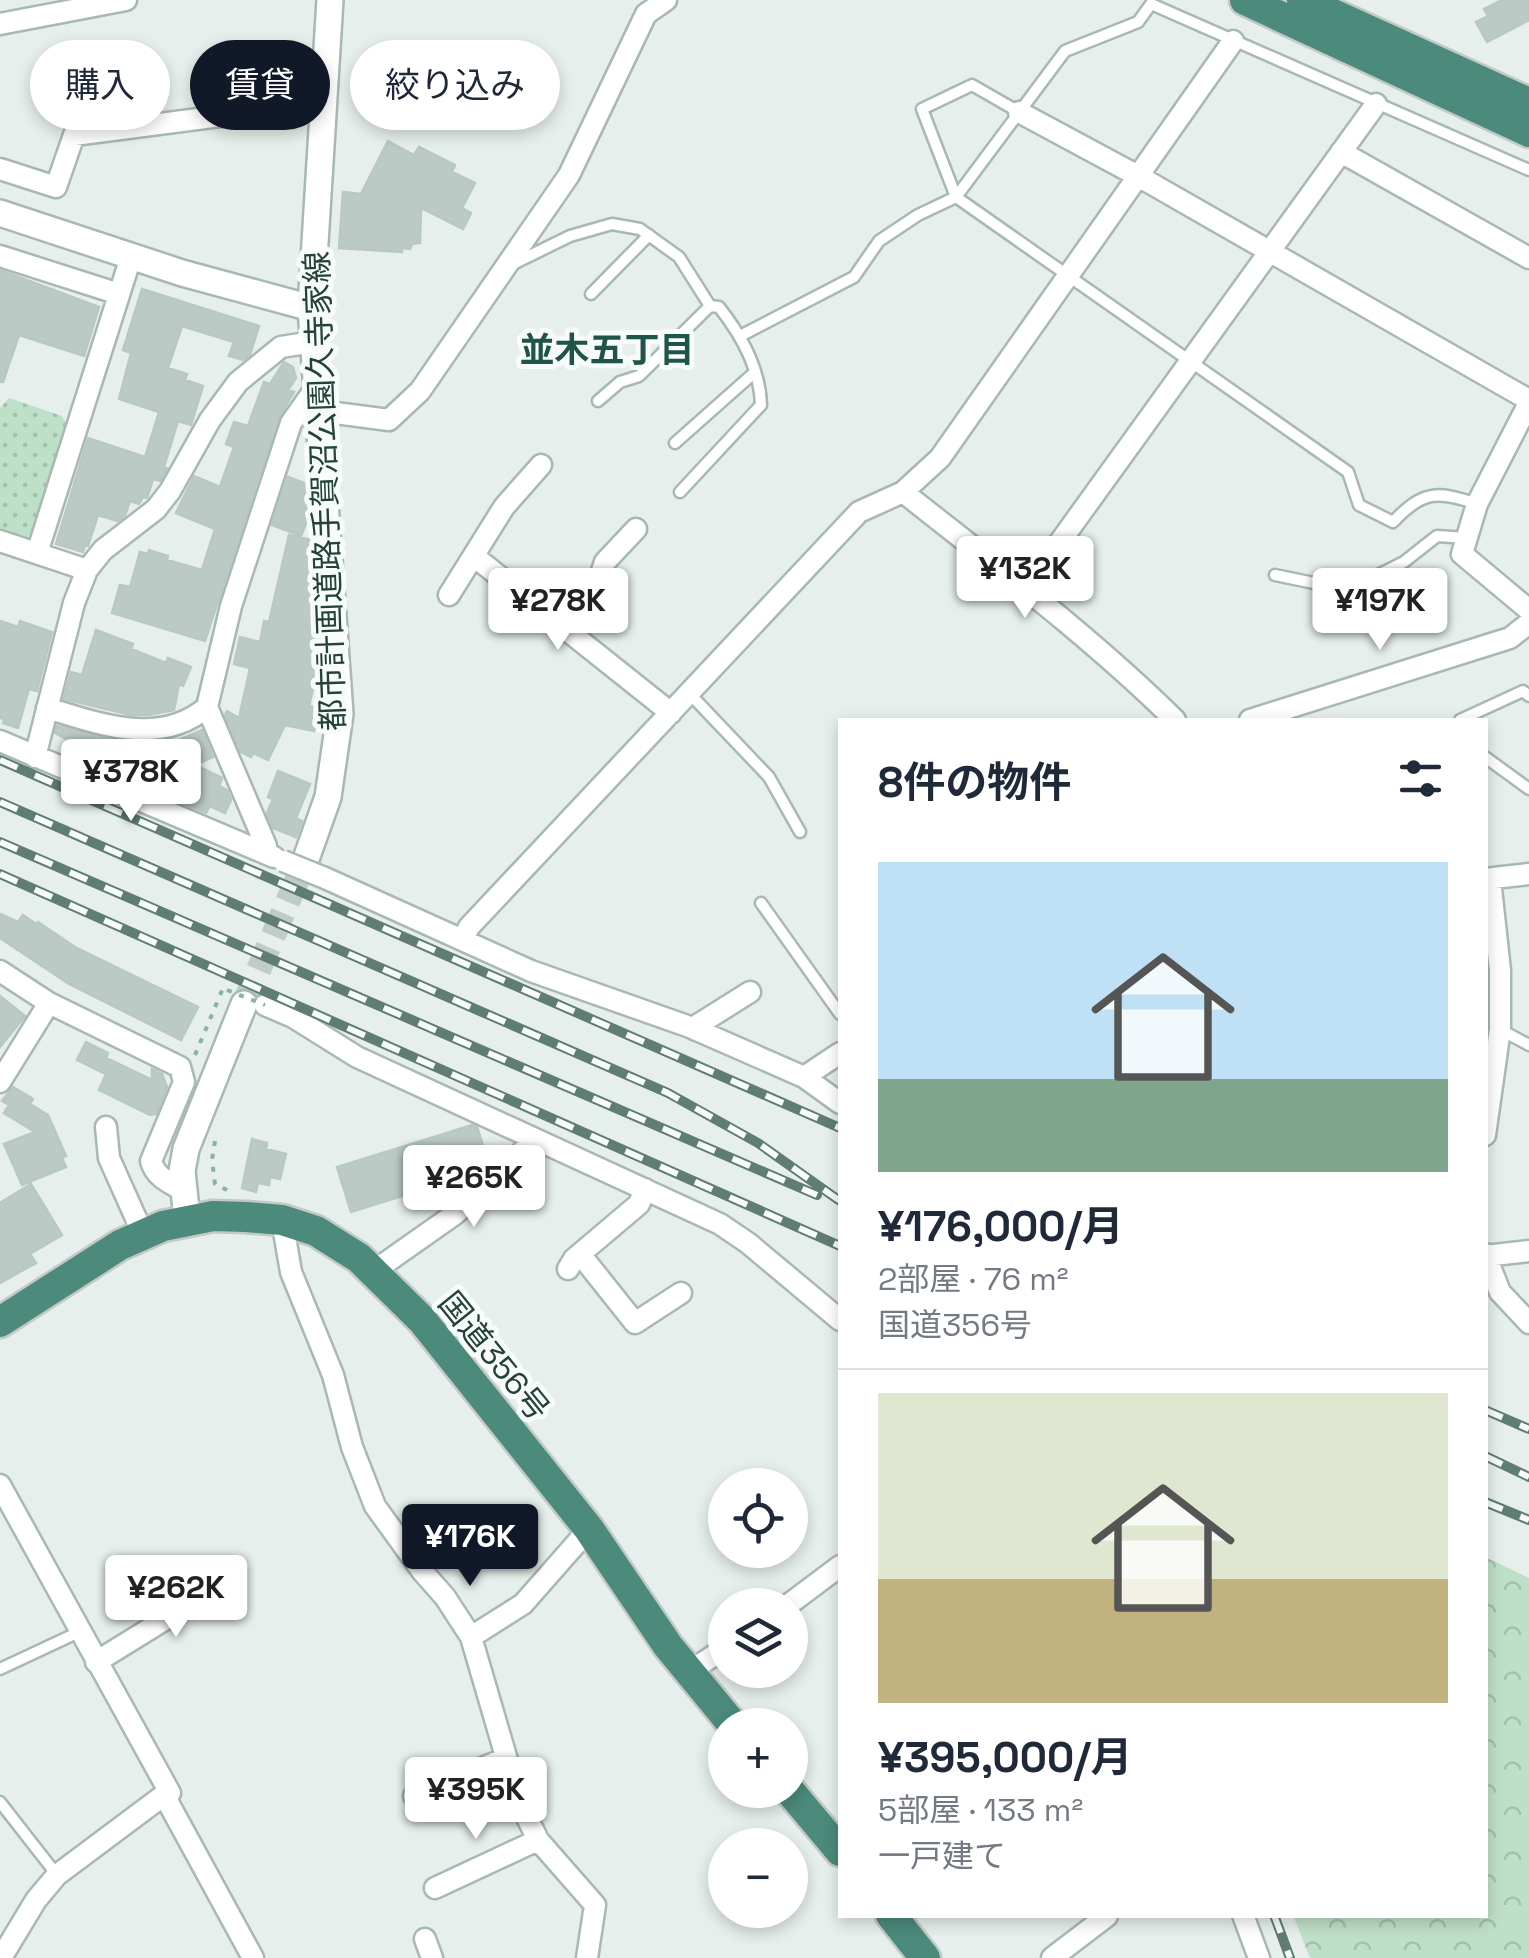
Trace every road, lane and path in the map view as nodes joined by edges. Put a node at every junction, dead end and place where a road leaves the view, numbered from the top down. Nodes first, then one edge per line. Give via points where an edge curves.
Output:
1 (126, 0) edge
2 (330, 0) edge
3 (666, 0) edge
4 (1245, 0) edge
5 (1302, 0) edge
6 (35, 8) edge
7 (0, 24) edge
8 (327, 40) edge
9 (1233, 41) junction
10 (1529, 103) edge
11 (1376, 104) junction
12 (1019, 112) junction
13 (190, 120) edge
14 (321, 130) edge
15 (1529, 132) edge
16 (1341, 152) junction
17 (0, 169) edge
18 (1529, 170) edge
19 (1138, 176) junction
20 (956, 197) junction
21 (0, 213) edge
22 (649, 235) junction
23 (1270, 251) junction
24 (0, 256) edge
25 (131, 257) junction
26 (1529, 258) edge
27 (508, 266) junction
28 (1066, 276) junction
29 (119, 294) junction
30 (590, 294) dead end
31 (710, 306) junction
32 (311, 308) junction
33 (742, 336) junction
34 (313, 342) junction
35 (1190, 362) junction
36 (755, 372) junction
37 (318, 399) junction
38 (1529, 401) edge
39 (598, 402) dead end
40 (676, 442) dead end
41 (540, 466) dead end
42 (680, 492) dead end
43 (902, 492) junction
44 (1476, 504) junction
45 (636, 529) dead end
46 (1466, 538) junction
47 (0, 541) edge
48 (37, 554) junction
49 (475, 557) junction
50 (87, 570) junction
51 (1275, 575) dead end
52 (1026, 589) junction
53 (449, 596) dead end
54 (1529, 610) edge
55 (1529, 623) edge
56 (566, 627) junction
57 (689, 693) junction
58 (1529, 696) edge
59 (207, 707) junction
60 (47, 708) junction
61 (670, 713) junction
62 (1173, 718) edge
63 (1256, 718) edge
64 (1464, 718) edge
65 (0, 740) edge
66 (35, 757) junction
67 (1488, 759) edge
68 (1529, 789) edge
69 (800, 832) dead end
70 (284, 858) junction
71 (1529, 874) edge
72 (1488, 879) edge
73 (761, 903) dead end
74 (463, 939) junction
75 (0, 971) edge
76 (750, 992) dead end
77 (245, 1000) junction
78 (48, 1003) junction
79 (838, 1011) edge
80 (1500, 1029) junction
81 (696, 1030) junction
82 (1529, 1046) edge
83 (838, 1054) edge
84 (180, 1067) junction
85 (804, 1078) junction
86 (0, 1082) edge
87 (838, 1102) edge
88 (1488, 1114) edge
89 (106, 1127) dead end
90 (218, 1128) dead end
91 (535, 1140) junction
92 (645, 1189) junction
93 (232, 1192) dead end
94 (186, 1205) junction
95 (282, 1220) junction
96 (143, 1234) junction
97 (1529, 1251) edge
98 (1488, 1255) edge
99 (1488, 1262) edge
100 (374, 1271) junction
101 (680, 1293) dead end
102 (838, 1318) edge
103 (0, 1322) edge
104 (1529, 1323) edge
105 (0, 1485) edge
106 (589, 1530) junction
107 (838, 1568) edge
108 (232, 1578) dead end
109 (808, 1590) edge
110 (79, 1632) junction
111 (471, 1637) junction
112 (708, 1659) edge
113 (96, 1662) junction
114 (0, 1669) edge
115 (688, 1672) junction
116 (719, 1708) edge
117 (504, 1759) junction
118 (164, 1796) junction
119 (414, 1796) dead end
120 (0, 1802) edge
121 (804, 1808) edge
122 (538, 1840) junction
123 (838, 1849) edge
124 (57, 1875) junction
125 (435, 1888) dead end
126 (893, 1918) edge
127 (1104, 1918) edge
128 (1244, 1918) edge
129 (4, 1945) edge
130 (253, 1958) edge
131 (587, 1958) edge
132 (925, 1958) edge
133 (1052, 1958) edge
134 (1259, 1958) edge

1 - 6 street
2 - 8 street, 都市計画道路手賀沼公園久寺家線
3 - 27 street via 646,14 569,174
4 - 15 highway
5 - 10 highway
6 - 7 street
9 - 11 lane
9 - 12 lane via 1151,4 1138,22 1065,50
9 - 19 street
11 - 16 street
11 - 18 lane
12 - 19 street
12 - 20 lane
12 - 20 lane via 972,85 922,109
13 - 17 street via 74,135 56,187
14 - 32 street, 都市計画道路手賀沼公園久寺家線
16 - 23 street
16 - 26 street
19 - 23 street
19 - 28 street
20 - 28 lane
20 - 33 lane via 878,241 854,277
21 - 25 street
22 - 27 lane via 612,224
22 - 30 lane
22 - 31 lane via 679,257
23 - 35 street
23 - 38 street
24 - 29 street
25 - 29 street
25 - 32 street
27 - 37 street via 420,391 389,420
28 - 35 lane
28 - 43 street via 940,458
29 - 48 street
31 - 33 lane via 720,307
31 - 39 lane via 639,376 620,382
32 - 34 street, 都市計画道路手賀沼公園久寺家線
33 - 36 lane
34 - 37 street, 都市計画道路手賀沼公園久寺家線
34 - 50 street via 281,347 238,382 163,500
35 - 44 lane via 1348,472 1359,505 1376,514 1393,522 1421,498 1440,494
35 - 52 street
36 - 40 lane
36 - 42 lane via 762,405
37 - 59 street via 290,423 231,606
37 - 70 street, 都市計画道路手賀沼公園久寺家線 via 340,714 328,797
38 - 44 street
41 - 49 street
43 - 52 street
43 - 57 street via 860,512
44 - 46 street
45 - 56 street via 605,562 594,595
46 - 51 lane via 1437,536 1404,562 1348,590
46 - 54 street via 1462,554
47 - 48 street
48 - 50 street
49 - 53 street
49 - 56 street
50 - 60 street
52 - 62 street
55 - 63 street via 1510,638
56 - 61 street
57 - 61 street
57 - 69 lane via 769,777
58 - 64 lane via 1523,691
59 - 60 street via 190,722 158,729 110,728
59 - 70 street via 266,846
60 - 66 street
61 - 74 street
65 - 66 street
66 - 70 street
67 - 68 lane
70 - 74 street, bridge
71 - 72 street
72 - 80 street
73 - 79 lane
74 - 81 street
75 - 78 street
76 - 81 street
77 - 84 path via 223,988 198,1052
77 - 91 street via 292,1017 356,1057
77 - 94 street via 186,1149
78 - 84 street
78 - 86 street
80 - 82 lane
80 - 88 street
81 - 85 street
83 - 85 street
84 - 94 street via 184,1082 151,1161
85 - 87 street
89 - 96 street via 109,1158
90 - 93 path via 215,1184
91 - 92 street
91 - 100 street via 455,1214
92 - 101 street via 640,1204 574,1261 636,1323
92 - 102 street via 734,1233
94 - 95 highway, 国道356号 via 213,1216
94 - 96 highway, 国道356号
95 - 100 highway, 国道356号 via 342,1245
95 - 111 street via 291,1272 334,1375 376,1506
96 - 103 highway, 国道356号
97 - 98 street
99 - 104 street via 1500,1292
100 - 106 highway, 国道356号 via 422,1320
105 - 110 street
106 - 111 street via 523,1604
106 - 115 highway, 国道356号
107 - 109 street
108 - 113 street
110 - 113 street
110 - 114 lane
111 - 117 street
112 - 115 street
113 - 118 street via 170,1793
115 - 116 highway, 国道356号
117 - 119 street
117 - 122 street
118 - 124 street
118 - 130 street
120 - 124 lane
121 - 123 highway
122 - 125 street
122 - 131 street via 595,1904
124 - 129 street
126 - 132 highway
127 - 133 street
128 - 134 street

